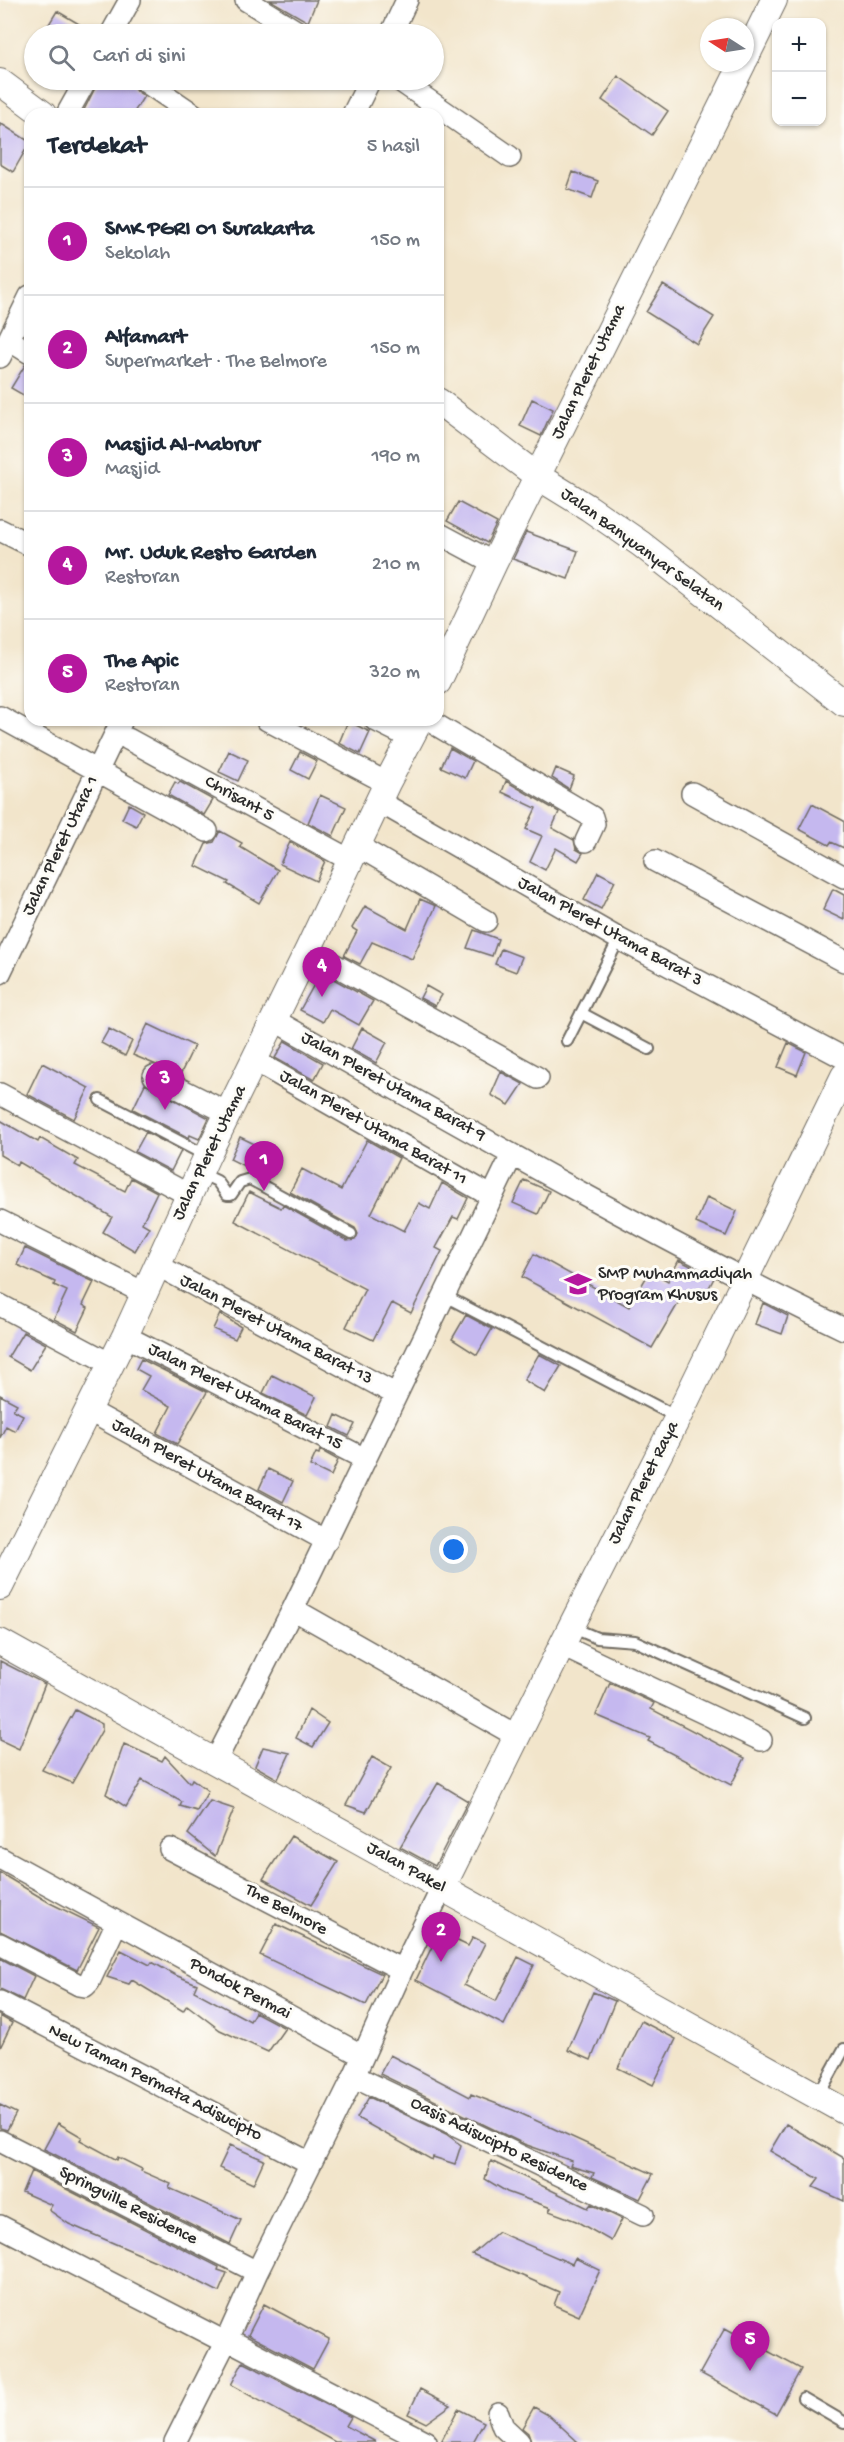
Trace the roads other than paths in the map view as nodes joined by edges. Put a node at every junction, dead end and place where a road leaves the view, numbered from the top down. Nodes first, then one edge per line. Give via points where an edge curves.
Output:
1 (130, 0) edge
2 (246, 0) edge
3 (407, 0) edge
4 (774, 0) edge
5 (117, 24) edge
6 (285, 24) edge
7 (396, 24) edge
8 (754, 41) edge
9 (739, 72) edge
10 (0, 82) edge
11 (80, 90) edge
12 (157, 90) edge
13 (365, 90) edge
14 (413, 90) edge
15 (35, 108) edge
16 (70, 108) edge
17 (184, 108) edge
18 (356, 108) edge
19 (439, 108) edge
20 (444, 111) edge
21 (510, 157) dead end
22 (24, 311) edge
23 (4, 349) edge
24 (24, 352) edge
25 (444, 406) edge
26 (537, 476) junction
27 (0, 530) edge
28 (444, 536) edge
29 (24, 542) edge
30 (494, 563) junction
31 (444, 669) edge
32 (844, 703) edge
33 (0, 717) edge
34 (277, 726) edge
35 (420, 726) edge
36 (125, 730) edge
37 (97, 770) junction
38 (382, 792) junction
39 (692, 793) dead end
40 (207, 831) dead end
41 (586, 841) dead end
42 (353, 852) junction
43 (655, 861) dead end
44 (844, 877) edge
45 (486, 921) dead end
46 (619, 939) junction
47 (308, 950) junction
48 (844, 961) edge
49 (0, 973) edge
50 (581, 1013) junction
51 (274, 1020) junction
52 (567, 1041) dead end
53 (650, 1049) dead end
54 (844, 1058) edge
55 (255, 1061) junction
56 (154, 1076) dead end
57 (844, 1076) edge
58 (537, 1078) dead end
59 (0, 1094) edge
60 (100, 1100) dead end
61 (228, 1113) junction
62 (512, 1155) junction
63 (198, 1174) junction
64 (491, 1196) junction
65 (0, 1221) edge
66 (351, 1234) dead end
67 (157, 1265) junction
68 (743, 1280) junction
69 (144, 1293) junction
70 (443, 1295) junction
71 (0, 1305) edge
72 (844, 1329) edge
73 (125, 1336) junction
74 (111, 1364) junction
75 (395, 1394) junction
76 (88, 1410) junction
77 (678, 1417) junction
78 (365, 1459) junction
79 (327, 1541) junction
80 (0, 1587) edge
81 (293, 1609) junction
82 (566, 1636) junction
83 (0, 1642) edge
84 (805, 1718) dead end
85 (517, 1736) junction
86 (761, 1740) dead end
87 (215, 1762) junction
88 (170, 1849) dead end
89 (0, 1858) edge
90 (442, 1888) junction
91 (117, 1922) junction
92 (0, 1944) edge
93 (402, 1970) junction
94 (0, 2002) edge
95 (844, 2049) edge
96 (363, 2056) junction
97 (354, 2076) junction
98 (816, 2096) junction
99 (844, 2111) edge
100 (0, 2140) edge
101 (310, 2163) junction
102 (643, 2215) dead end
103 (0, 2226) edge
104 (257, 2272) junction
105 (226, 2340) junction
106 (803, 2398) dead end
107 (498, 2413) dead end
108 (844, 2422) edge
109 (175, 2442) edge
110 (426, 2442) edge
111 (519, 2442) edge

1 - 5 street
2 - 6 street
3 - 7 street
4 - 8 street
9 - 26 street, Jalan Pleret Utama
10 - 15 street
11 - 16 street
12 - 17 street
13 - 18 street
14 - 19 street
20 - 21 street
22 - 23 street
23 - 24 street
25 - 26 street, Jalan Banyuanyar Selatan
26 - 30 street, Jalan Pleret Utama
26 - 32 street, Jalan Banyuanyar Selatan via 640,544
27 - 29 street
28 - 30 street
30 - 31 street, Jalan Pleret Utama
33 - 37 street
34 - 38 street, Jalan Pleret Utama Barat 3
35 - 38 street, Jalan Pleret Utama
35 - 41 street via 592,817 594,824
36 - 37 street, Jalan Pleret Utara 1
36 - 42 street, Chrisant 5
37 - 40 street
37 - 49 street, Jalan Pleret Utara 1
38 - 42 street, Jalan Pleret Utama
38 - 46 street, Jalan Pleret Utama Barat 3
39 - 44 street
42 - 45 street, Chrisant 5
42 - 47 street, Jalan Pleret Utama
43 - 48 street
46 - 50 lane
46 - 54 street, Jalan Pleret Utama Barat 3
47 - 51 street, Jalan Pleret Utama
47 - 58 street
50 - 52 lane
50 - 53 lane
51 - 55 street, Jalan Pleret Utama
51 - 62 street, Jalan Pleret Utama Barat 9
55 - 61 street, Jalan Pleret Utama
55 - 64 street, Jalan Pleret Utama Barat 11
56 - 61 street
57 - 68 street, Jalan Pleret Raya
59 - 63 street
60 - 63 lane
61 - 63 street, Jalan Pleret Utama
62 - 64 street
62 - 68 street, Jalan Pleret Utama Barat 9
63 - 66 lane via 217,1181 227,1196 240,1182 250,1179
63 - 67 street, Jalan Pleret Utama
64 - 70 street
65 - 69 street
67 - 69 street, Jalan Pleret Utama
67 - 75 street, Jalan Pleret Utama Barat 13
68 - 72 street, Jalan Pleret Utama Barat 9
68 - 77 street, Jalan Pleret Raya
69 - 73 street, Jalan Pleret Utama
70 - 75 street
70 - 77 lane
71 - 74 street
73 - 74 street, Jalan Pleret Utama
73 - 78 street, Jalan Pleret Utama Barat 15
74 - 76 street, Jalan Pleret Utama
75 - 78 street
76 - 79 street, Jalan Pleret Utama Barat 17
76 - 80 street, Jalan Pleret Utama
77 - 82 street, Jalan Pleret Raya
78 - 79 street
79 - 81 street
81 - 85 street
81 - 87 street
82 - 84 lane via 635,1641
82 - 85 street, Jalan Pleret Raya
82 - 86 street
83 - 87 street, Jalan Pakel
85 - 90 street, Jalan Pleret Raya
87 - 90 street, Jalan Pakel
88 - 93 street, The Belmore
89 - 91 street, Pondok Permai
90 - 93 street
90 - 98 street, Jalan Pakel
91 - 92 street via 85,1986
91 - 96 street, Pondok Permai
93 - 96 street
94 - 101 street, New Taman Permata Adisucipto
95 - 98 lane
96 - 97 street
97 - 101 street
97 - 102 street, Oasis Adisucipto Residence
98 - 99 street, Jalan Pakel
100 - 104 street, Springville Residence
101 - 104 street
103 - 105 street
104 - 105 street
105 - 109 street
105 - 110 street
106 - 108 lane
107 - 111 street via 503,2427

